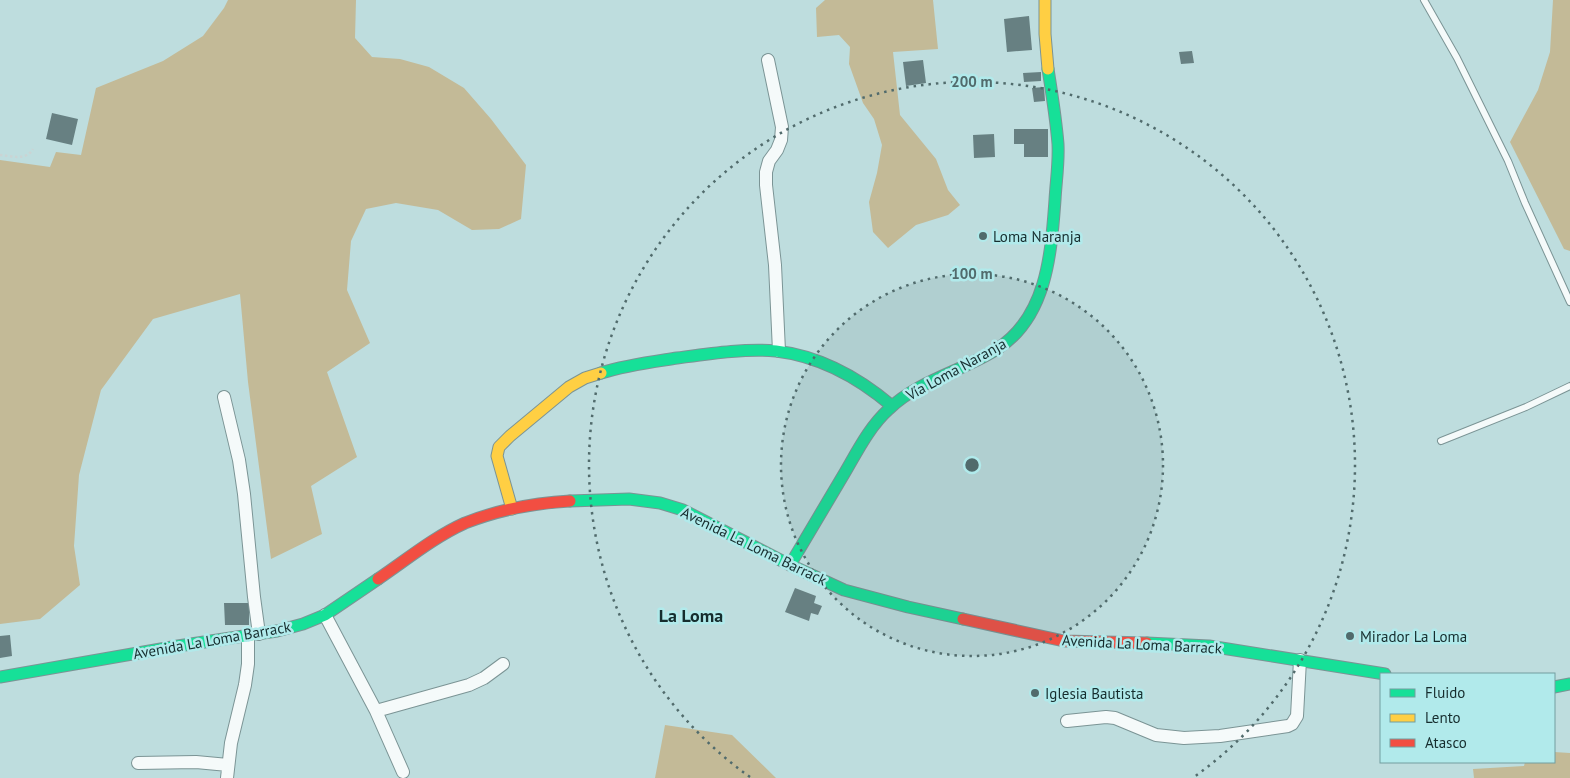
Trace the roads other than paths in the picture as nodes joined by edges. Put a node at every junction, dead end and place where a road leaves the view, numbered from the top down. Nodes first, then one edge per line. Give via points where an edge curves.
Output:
1 (1045, 0) edge
2 (1424, 0) edge
3 (768, 60) dead end
4 (1570, 302) edge
5 (779, 351) junction
6 (1570, 386) edge
7 (224, 397) dead end
8 (892, 406) junction
9 (1441, 440) dead end
10 (512, 509) junction
11 (790, 566) junction
12 (325, 615) junction
13 (254, 635) junction
14 (1300, 660) junction
15 (503, 664) dead end
16 (1380, 673) edge
17 (0, 677) edge
18 (1570, 684) edge
19 (1555, 687) edge
20 (376, 711) junction
21 (1067, 721) dead end
22 (138, 763) dead end
23 (227, 772) edge
24 (403, 772) dead end

1 - 8 main road, Vía Loma Naranja via 1044,18 1058,154 1052,251 1044,282 1026,323 1006,344
2 - 4 lane via 1508,161
3 - 5 street via 782,127 781,140 766,172
5 - 8 main road via 823,362 862,382
5 - 10 main road via 732,351 628,366 576,383 499,447 497,456
6 - 9 lane
7 - 13 street via 244,494 254,597
8 - 11 main road, Vía Loma Naranja via 866,437
10 - 11 main road, Avenida La Loma Barrack via 594,500 660,502 683,510
10 - 12 main road, Avenida La Loma Barrack via 464,524 440,537
11 - 14 main road, Avenida La Loma Barrack via 871,598 1064,641 1186,644
12 - 13 main road, Avenida La Loma Barrack via 303,624
12 - 20 street
13 - 17 main road, Avenida La Loma Barrack
13 - 23 street
14 - 16 main road, Avenida La Loma Barrack
14 - 21 street via 1297,716 1288,726 1184,738 1156,735 1115,718
15 - 20 street via 469,685
18 - 19 main road
20 - 24 street
22 - 23 street via 196,762

